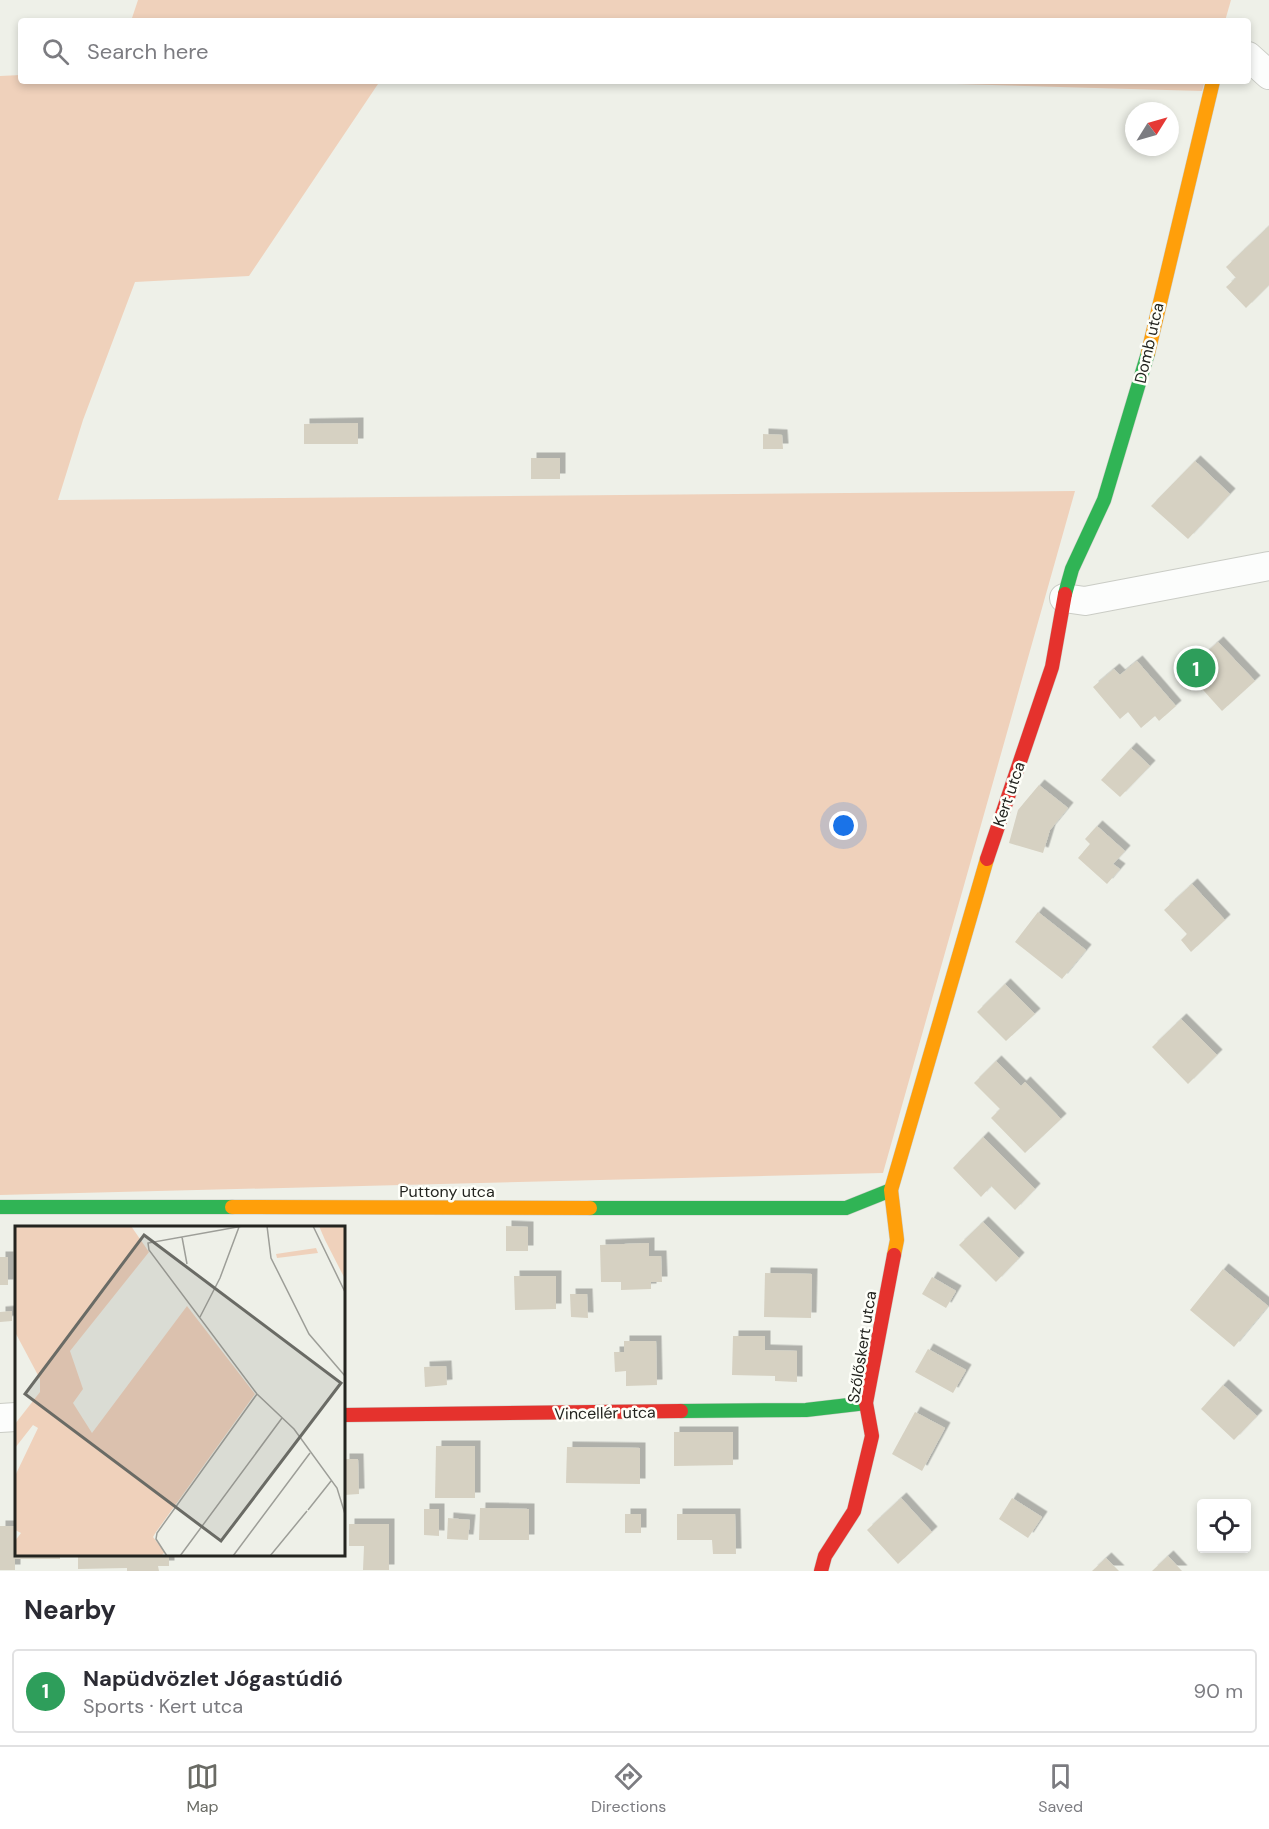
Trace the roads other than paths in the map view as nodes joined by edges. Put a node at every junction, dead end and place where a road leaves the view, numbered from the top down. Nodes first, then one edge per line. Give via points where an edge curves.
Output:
1 (1251, 59) edge
2 (1269, 75) edge
3 (1212, 84) edge
4 (1269, 566) edge
5 (1064, 598) junction
6 (891, 1190) junction
7 (0, 1207) edge
8 (866, 1403) junction
9 (345, 1415) edge
10 (821, 1571) edge

1 - 2 street
3 - 5 street, Domb utca via 1139,389 1104,500 1076,560
4 - 5 street via 1085,601
5 - 6 street, Kert utca via 1052,667 987,859
6 - 7 street, Puttony utca via 846,1208
6 - 8 street, Szőlőskert utca via 897,1240
8 - 9 street, Vincellér utca via 794,1410
8 - 10 street, Szőlőskert utca via 872,1436 854,1511 825,1556

